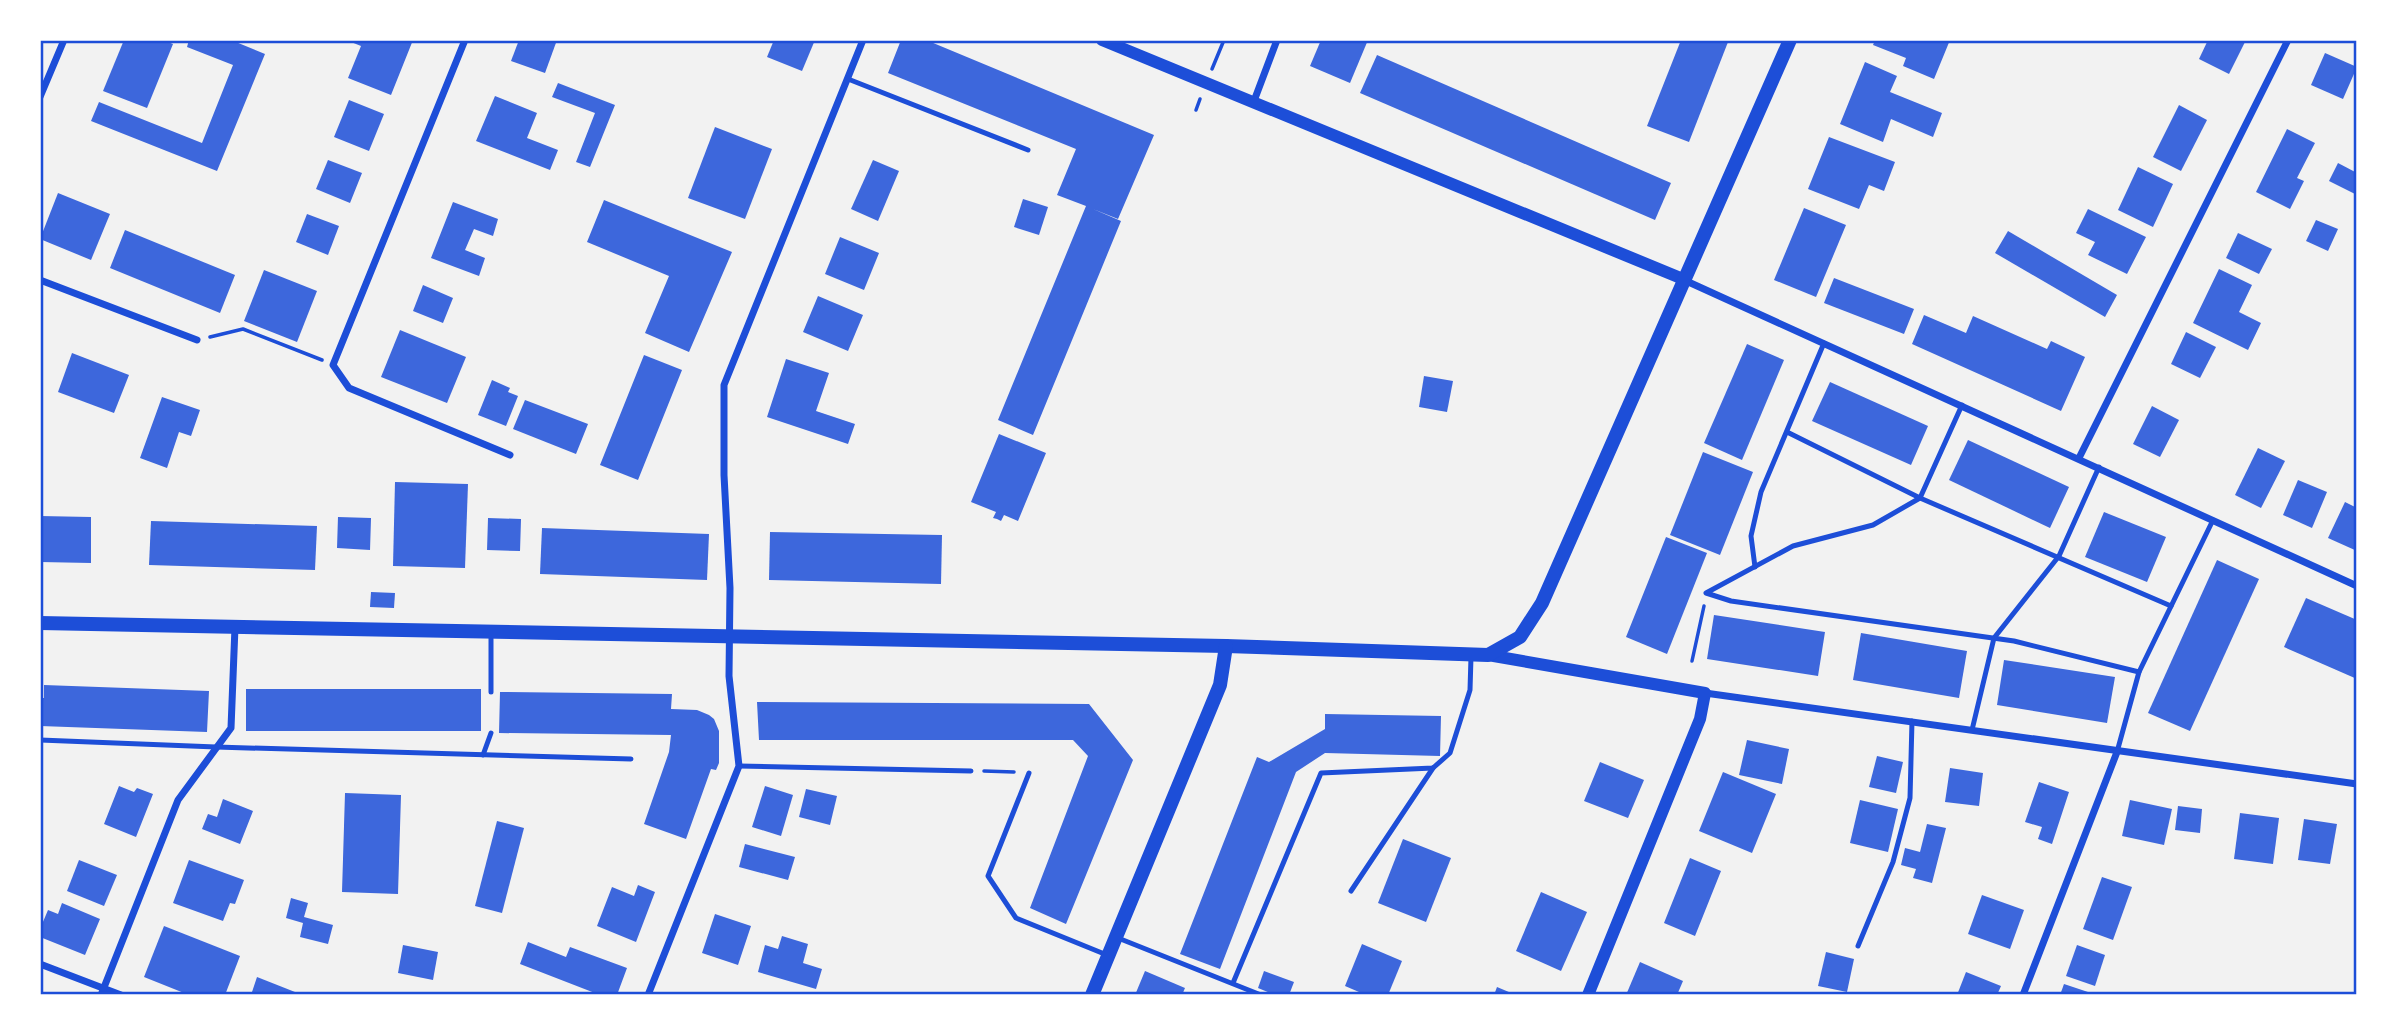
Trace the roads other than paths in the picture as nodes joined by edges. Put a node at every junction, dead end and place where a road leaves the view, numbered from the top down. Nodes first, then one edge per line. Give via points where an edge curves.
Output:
1 (64, 40) edge
2 (465, 40) edge
3 (863, 40) edge
4 (1102, 40) edge
5 (1277, 40) edge
6 (1790, 40) edge
7 (2288, 40) edge
8 (848, 79) junction
9 (40, 97) edge
10 (1254, 101) junction
11 (1028, 150) dead end
12 (1683, 279) junction
13 (40, 280) edge
14 (197, 340) road end
15 (1824, 343) junction
16 (1962, 405) junction
17 (1787, 432) junction
18 (510, 454) dead end
19 (2080, 458) junction
20 (2099, 467) junction
21 (1920, 498) junction
22 (2213, 520) junction
23 (2059, 556) junction
24 (1755, 567) junction
25 (2357, 586) edge
26 (2171, 606) junction
27 (40, 623) edge
28 (235, 627) junction
29 (491, 632) junction
30 (730, 637) junction
31 (1994, 638) junction
32 (1226, 646) junction
33 (1471, 654) junction
34 (1488, 655) junction
35 (2139, 672) junction
36 (491, 692) dead end
37 (1705, 693) junction
38 (1912, 721) junction
39 (1972, 730) junction
40 (491, 733) dead end
41 (40, 740) edge
42 (216, 747) junction
43 (2117, 752) junction
44 (483, 755) junction
45 (631, 759) dead end
46 (739, 766) junction
47 (1433, 768) junction
48 (971, 771) road end
49 (1029, 773) road end
50 (2357, 784) edge
51 (1351, 891) dead end
52 (1115, 937) junction
53 (1858, 946) dead end
54 (1108, 956) junction
55 (40, 964) edge
56 (1233, 984) junction
57 (103, 991) edge
58 (121, 995) edge
59 (648, 995) edge
60 (1092, 995) edge
61 (1261, 995) edge
62 (1588, 995) edge
63 (2023, 995) edge

1 - 9 street
2 - 18 street via 333,365 349,388
3 - 8 street
4 - 10 street
5 - 10 street
6 - 12 main road
7 - 19 street
8 - 11 lane
8 - 30 street via 724,385
10 - 12 street
12 - 15 street
12 - 34 main road via 1542,603 1520,637
13 - 14 street
15 - 16 street
15 - 17 lane
16 - 19 street
16 - 21 lane
17 - 21 lane
17 - 24 lane via 1761,492 1751,536
19 - 20 street
20 - 22 street
20 - 23 lane
21 - 23 lane
21 - 24 lane via 1873,525 1793,546
22 - 25 street
22 - 26 lane
23 - 26 lane
23 - 31 lane
24 - 31 lane via 1706,593 1731,601
26 - 35 lane
27 - 28 main road
28 - 29 main road
28 - 42 street via 231,728
29 - 30 main road
29 - 36 lane
30 - 32 main road
30 - 46 street via 729,676
31 - 35 lane
31 - 39 lane
32 - 33 main road
32 - 52 main road via 1220,685
33 - 34 main road
33 - 47 lane via 1470,690 1450,753
34 - 37 street
35 - 43 lane
37 - 38 street
37 - 62 street via 1699,719
38 - 39 street
38 - 53 lane via 1910,798 1893,862
39 - 43 street
40 - 44 lane
41 - 42 lane
42 - 44 lane
42 - 57 street via 178,800
43 - 50 street
43 - 63 street
44 - 45 lane
46 - 48 lane
46 - 59 street
47 - 51 lane
47 - 56 lane via 1321,773
49 - 54 lane via 988,876 1016,918
52 - 54 main road
52 - 56 lane
54 - 60 main road
55 - 57 street
56 - 61 lane
57 - 58 street

